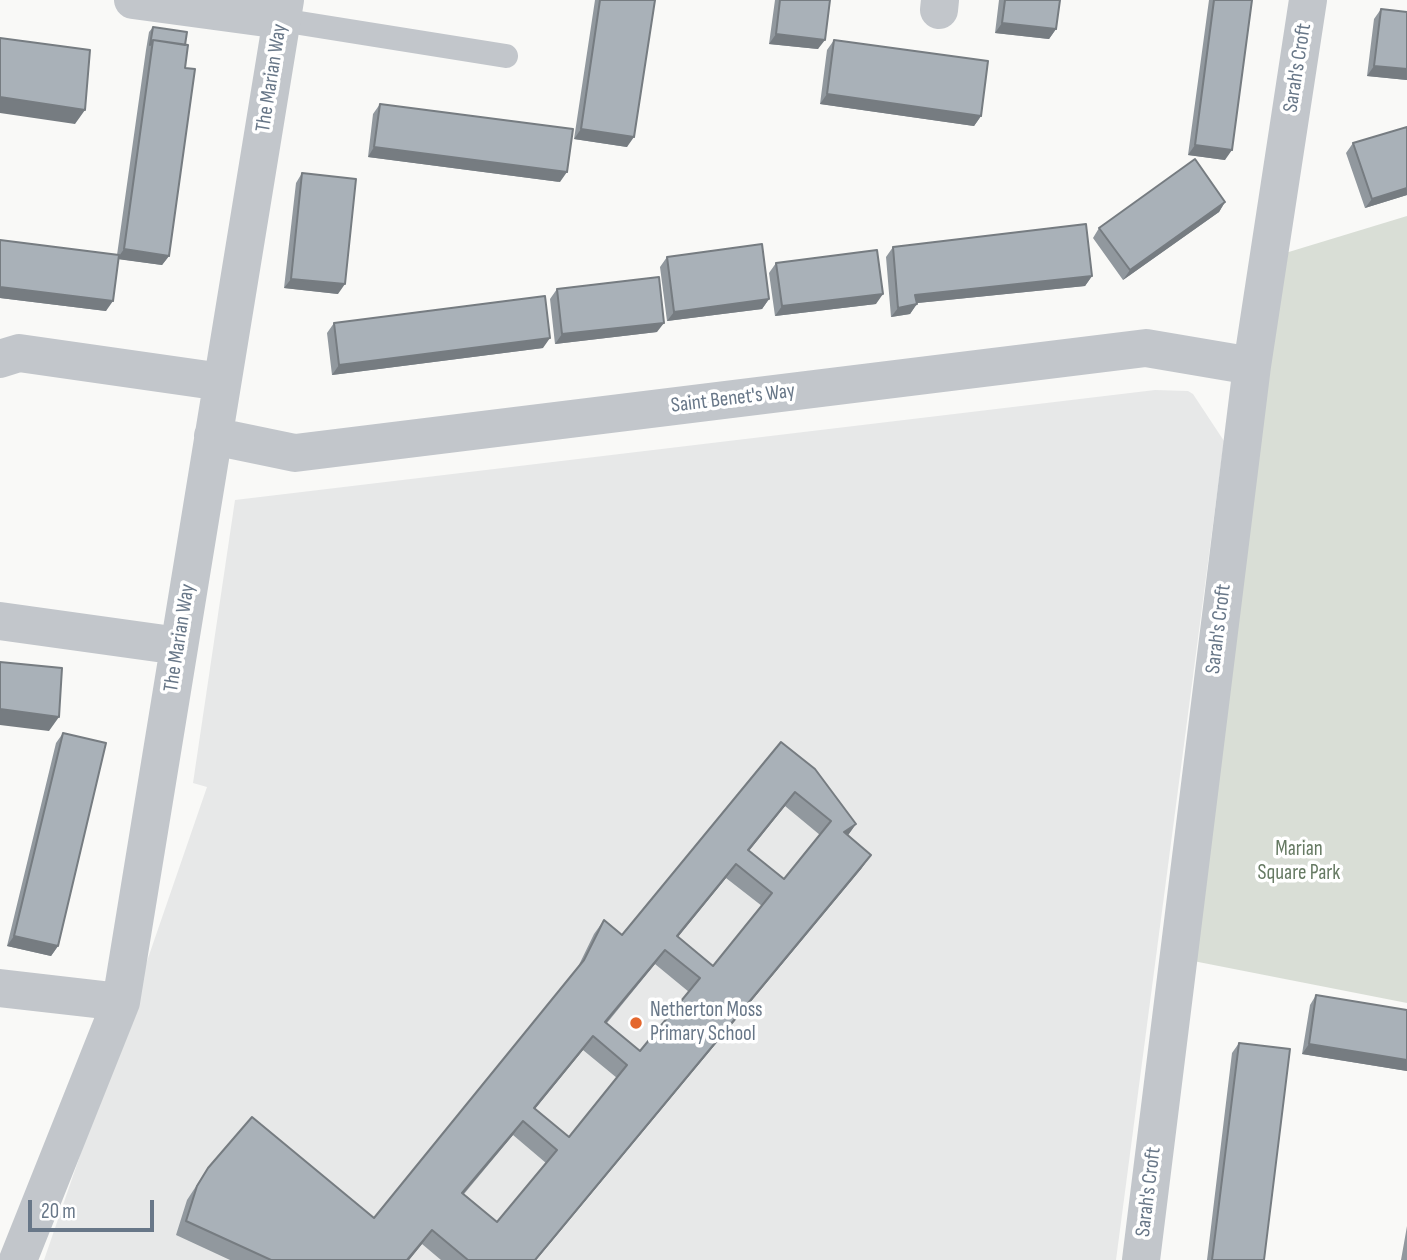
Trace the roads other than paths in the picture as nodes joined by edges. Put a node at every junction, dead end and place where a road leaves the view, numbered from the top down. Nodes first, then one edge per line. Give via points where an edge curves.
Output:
1 (133, 0) edge
2 (1308, 0) edge
3 (283, 10) edge
4 (506, 56) dead end
5 (0, 359) edge
6 (1252, 366) junction
7 (222, 382) junction
8 (213, 436) junction
9 (0, 621) edge
10 (179, 646) junction
11 (0, 988) edge
12 (121, 1002) junction
13 (19, 1260) edge
14 (1141, 1260) edge

1 - 3 street
2 - 6 street, Sarah's Croft
3 - 4 lane
3 - 7 street, The Marian Way
5 - 7 street via 19,353
6 - 8 street, Saint Benet's Way via 1146,348 295,453
6 - 14 street, Sarah's Croft
7 - 8 street, The Marian Way
8 - 10 street, The Marian Way
9 - 10 street
10 - 12 street, The Marian Way
11 - 12 street
12 - 13 street, The Marian Way

